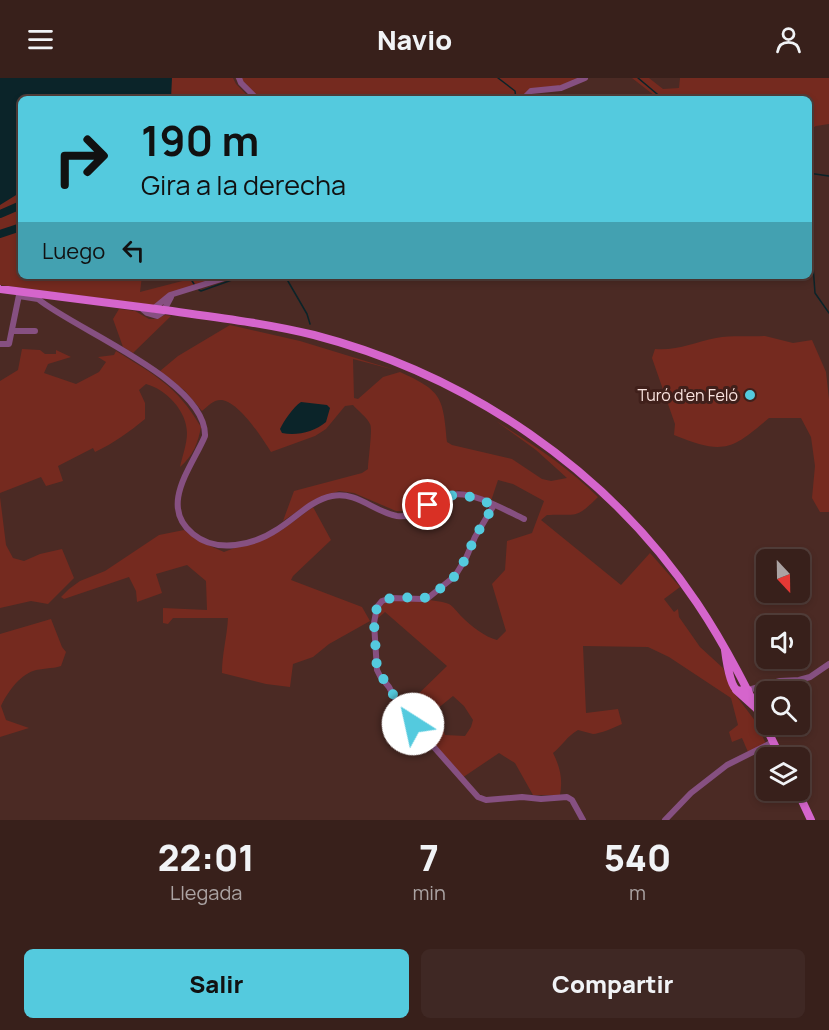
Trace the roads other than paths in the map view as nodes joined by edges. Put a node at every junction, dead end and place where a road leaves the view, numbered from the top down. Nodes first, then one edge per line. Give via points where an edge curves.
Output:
1 (239, 78) edge
2 (585, 78) edge
3 (254, 96) edge
4 (527, 96) edge
5 (221, 279) edge
6 (0, 289) edge
7 (19, 294) junction
8 (40, 297) junction
9 (165, 305) junction
10 (140, 307) junction
11 (12, 331) junction
12 (35, 331) dead end
13 (0, 344) edge
14 (494, 505) junction
15 (524, 519) dead end
16 (724, 646) junction
17 (829, 664) edge
18 (736, 690) junction
19 (748, 690) junction
20 (756, 707) edge
21 (756, 708) edge
22 (770, 735) edge
23 (773, 742) junction
24 (776, 747) edge
25 (802, 801) edge
26 (583, 820) edge
27 (665, 820) edge
28 (811, 820) edge

1 - 3 street
2 - 4 street via 561,88 531,91
5 - 9 street via 176,292
6 - 7 main road
7 - 8 main road
7 - 11 street
8 - 10 main road
8 - 14 street via 147,365 180,391 200,414 205,436 182,482 177,507 184,525 208,543 227,546 251,541 277,530 317,501 340,495 398,516 452,495
9 - 10 main road via 153,309
9 - 10 street via 160,314 153,315
9 - 16 main road via 175,312 289,330 360,349 413,369 494,411 588,479 624,514 671,567
11 - 12 street
11 - 13 street via 9,344
14 - 15 street
14 - 26 street via 455,576 428,598 392,598 377,607 377,670 402,711 478,797 567,797
16 - 18 main road
16 - 19 main road
17 - 19 street via 810,677
18 - 19 main road
18 - 21 main road
19 - 20 main road
22 - 23 main road
23 - 24 main road
23 - 27 street via 727,765
25 - 28 main road

